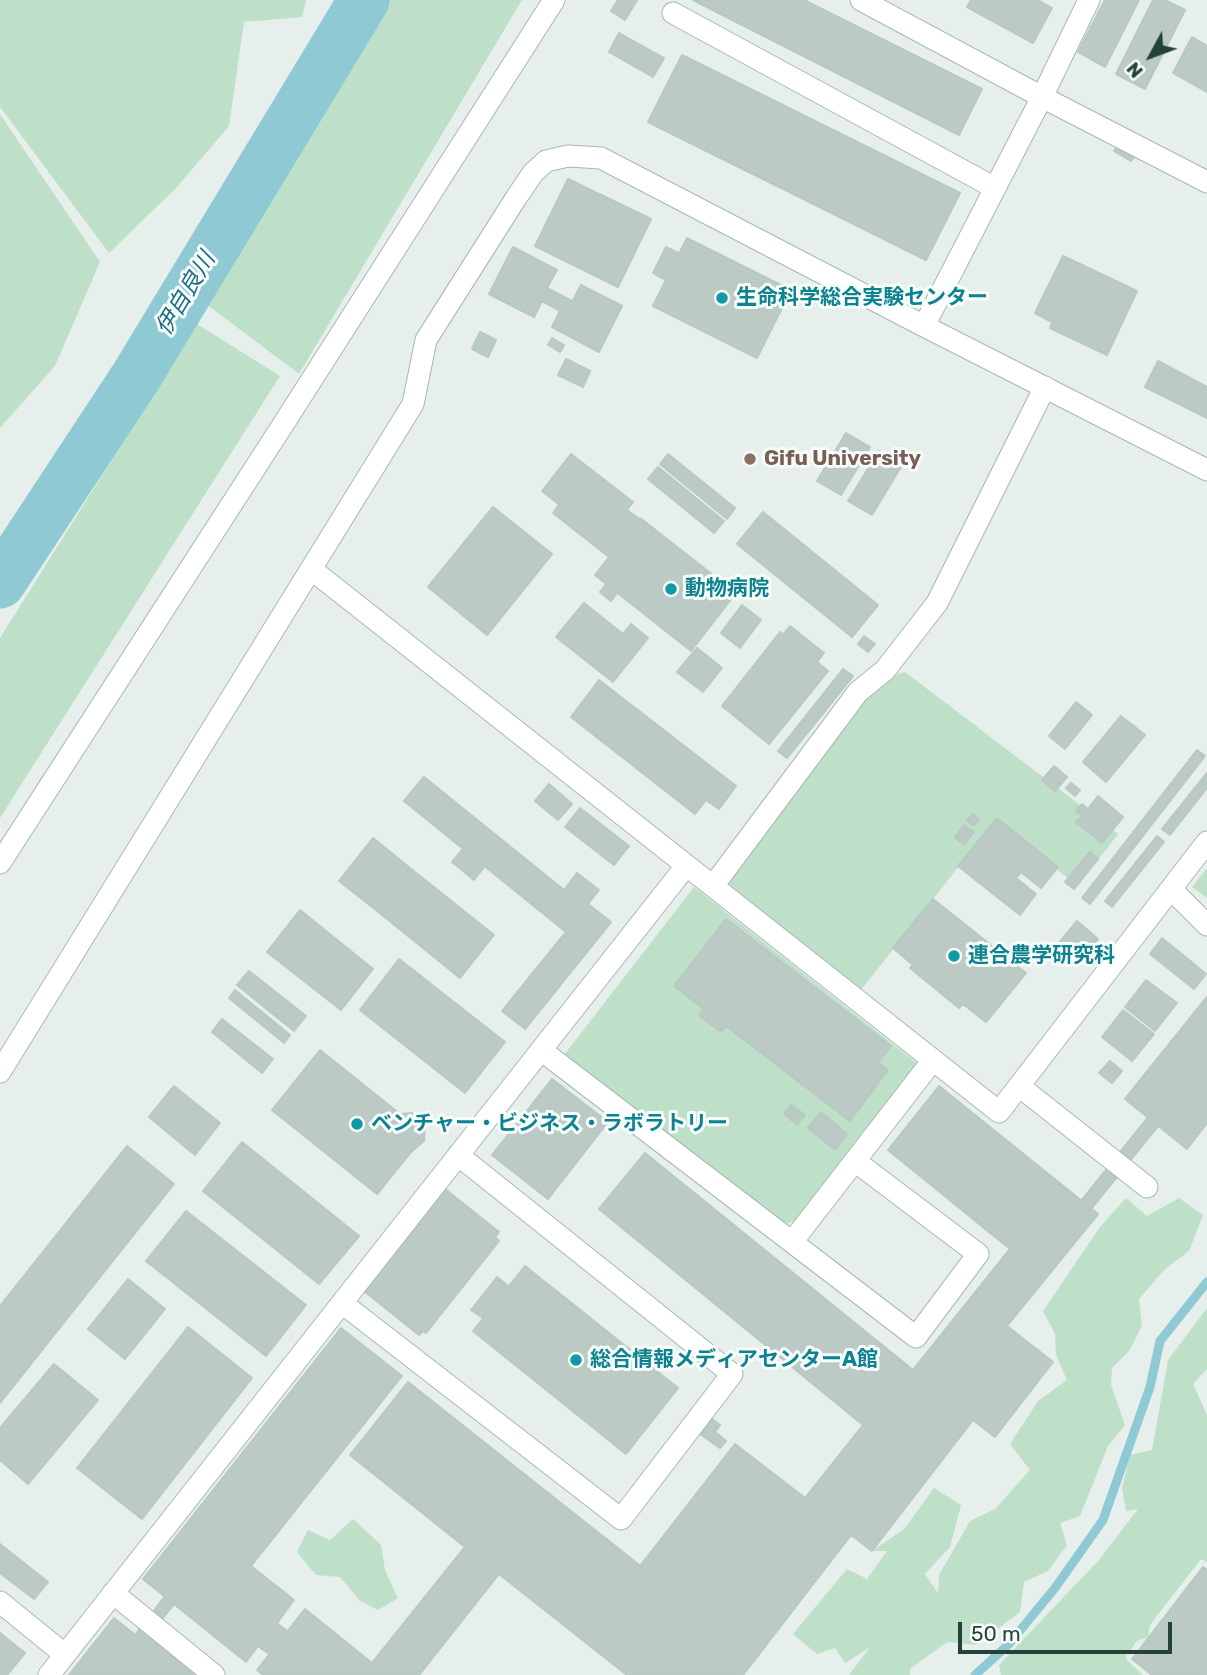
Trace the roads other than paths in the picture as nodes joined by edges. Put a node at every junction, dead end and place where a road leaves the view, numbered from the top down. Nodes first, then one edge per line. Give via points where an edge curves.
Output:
1 (554, 0) edge
2 (861, 0) edge
3 (1089, 0) edge
4 (673, 13) dead end
5 (1042, 97) junction
6 (1207, 183) edge
7 (995, 188) junction
8 (924, 326) junction
9 (1045, 387) junction
10 (1207, 470) edge
11 (311, 569) junction
12 (1207, 842) edge
13 (0, 863) edge
14 (686, 866) junction
15 (713, 886) junction
16 (1172, 890) junction
17 (1207, 925) edge
18 (541, 1050) junction
19 (933, 1060) junction
20 (0, 1072) edge
21 (1019, 1086) junction
22 (458, 1155) junction
23 (855, 1161) junction
24 (1147, 1187) dead end
25 (792, 1242) junction
26 (342, 1303) junction
27 (113, 1593) junction
28 (0, 1602) edge
29 (65, 1654) junction
30 (49, 1675) edge
31 (214, 1675) edge

1 - 13 street
2 - 5 street
3 - 5 street
4 - 7 street
5 - 6 street
5 - 7 street
7 - 8 street
8 - 9 street
8 - 11 street via 601,158 568,156 546,161 516,198 426,340 413,404
9 - 10 street
9 - 15 street via 937,603 885,670 858,692
11 - 14 street
11 - 20 street
12 - 16 street
14 - 15 street
14 - 18 street
15 - 19 street
16 - 17 street
16 - 21 street
18 - 22 street
18 - 25 street
19 - 21 street via 999,1112
19 - 23 street
21 - 24 street
22 - 26 street
22 - 26 street via 732,1374 621,1519
23 - 25 street
23 - 25 street via 978,1254 916,1337
26 - 27 street
27 - 29 street
27 - 31 street
28 - 29 street
29 - 30 street

